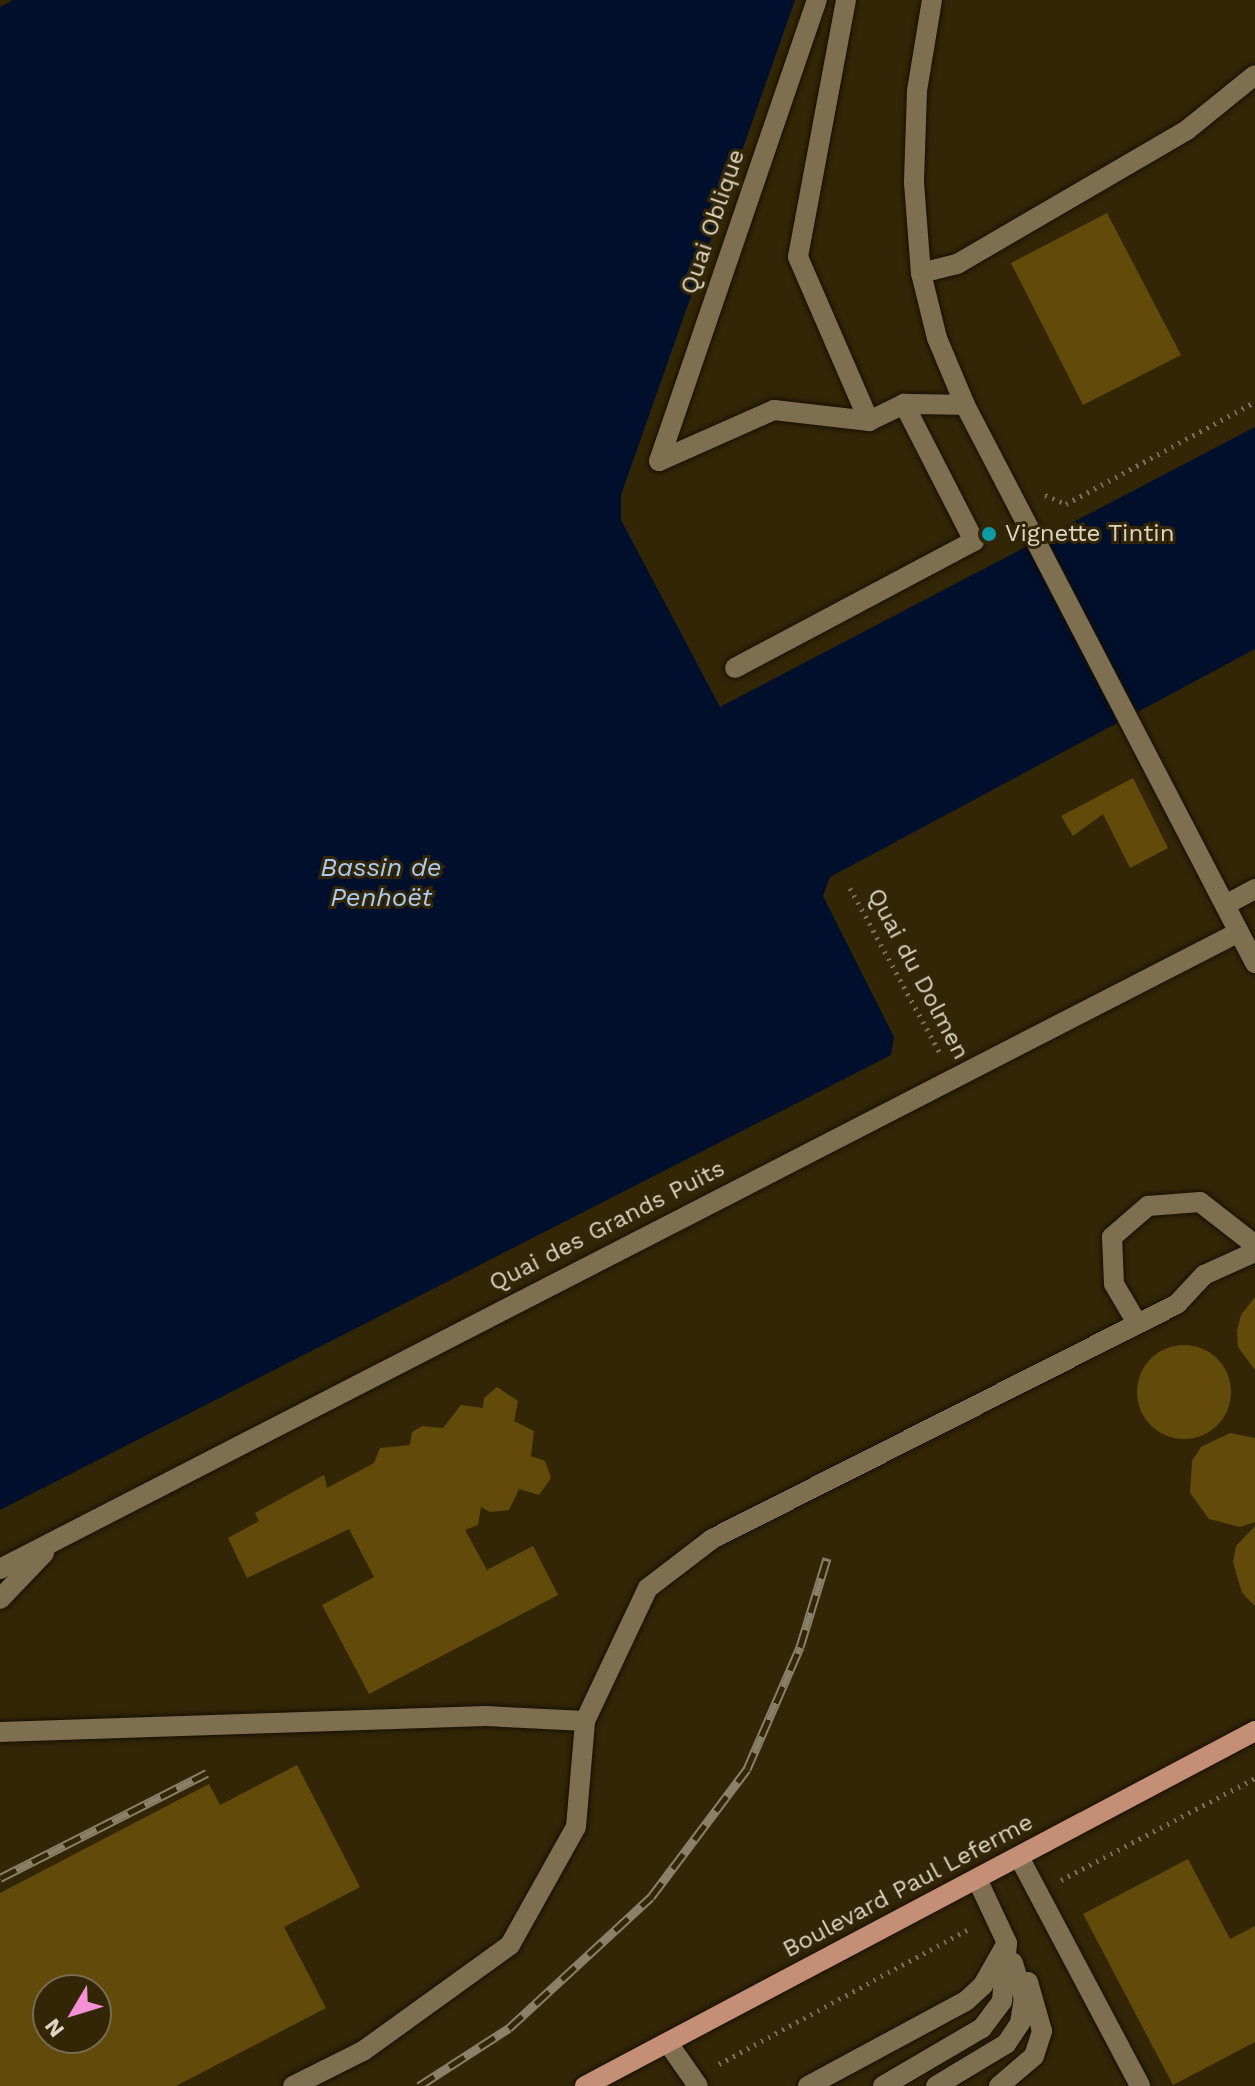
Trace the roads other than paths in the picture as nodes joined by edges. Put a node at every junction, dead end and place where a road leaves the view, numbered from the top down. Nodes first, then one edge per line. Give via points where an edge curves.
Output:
1 (817, 0) edge
2 (846, 0) edge
3 (932, 0) edge
4 (1255, 75) edge
5 (921, 273) junction
6 (904, 404) junction
7 (965, 405) junction
8 (869, 421) junction
9 (735, 668) dead end
10 (1255, 889) edge
11 (1225, 905) junction
12 (1239, 932) junction
13 (1255, 963) edge
14 (1255, 1245) edge
15 (1255, 1252) edge
16 (1137, 1323) junction
17 (55, 1541) junction
18 (0, 1569) edge
19 (0, 1599) edge
20 (585, 1721) junction
21 (1255, 1731) edge
22 (0, 1732) edge
23 (1019, 1857) junction
24 (977, 1879) junction
25 (1007, 1943) junction
26 (668, 2043) junction
27 (293, 2086) edge
28 (585, 2086) edge
29 (698, 2086) edge
30 (808, 2086) edge
31 (883, 2086) edge
32 (936, 2086) edge
33 (999, 2086) edge
34 (1140, 2086) edge

1 - 8 street, Quai Oblique via 659,461 774,410
2 - 8 street via 798,257
3 - 5 street via 917,91 914,183
4 - 5 street via 1187,130 957,264
5 - 7 street via 937,338
6 - 7 street
6 - 8 street
6 - 9 street via 974,541
7 - 11 street
10 - 11 street
11 - 12 street
12 - 13 street
12 - 17 street, Quai des Grands Puits
14 - 16 street via 1200,1202 1148,1206 1112,1237 1114,1284
15 - 16 street via 1204,1275 1177,1304
16 - 20 street via 712,1539 648,1588
17 - 18 street, Quai des Grands Puits
17 - 19 street
20 - 22 street via 486,1716
20 - 27 street via 576,1827 510,1945 363,2051
21 - 23 main road, Boulevard Paul Leferme
23 - 24 main road, Boulevard Paul Leferme
23 - 34 street
24 - 25 street
24 - 26 main road, Boulevard Paul Leferme
25 - 30 street via 983,1985 966,2001
25 - 31 street via 1002,2001 982,2028
25 - 32 street via 1024,1999 1020,2023 1006,2044
25 - 33 street via 1034,1992 1042,2031 1034,2056
26 - 28 main road, Boulevard Paul Leferme
26 - 29 street

